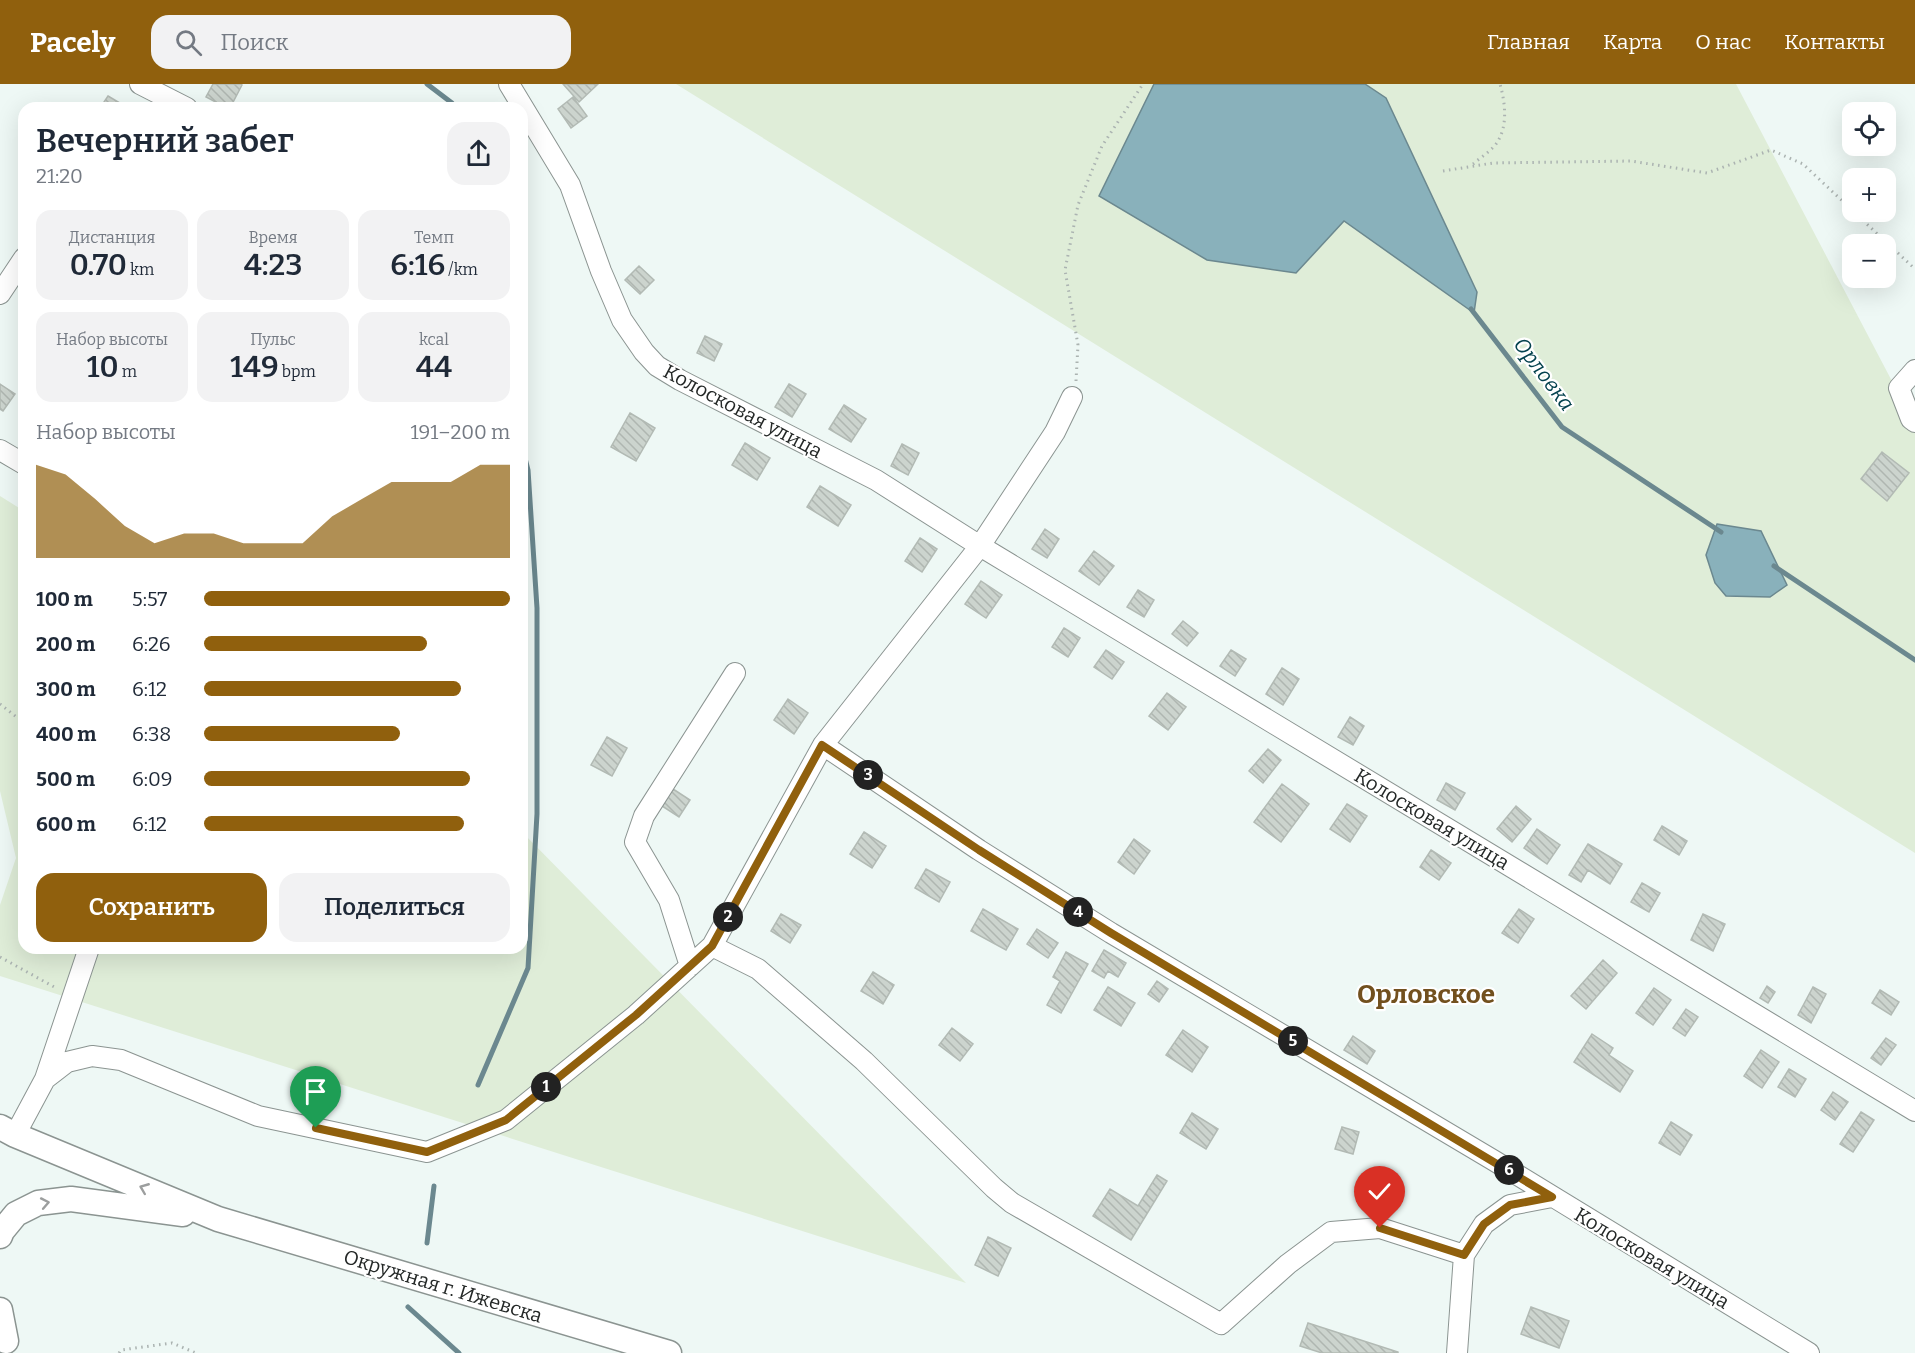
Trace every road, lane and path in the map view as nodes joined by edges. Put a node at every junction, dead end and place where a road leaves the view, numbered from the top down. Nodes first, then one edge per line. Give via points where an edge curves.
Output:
1 (140, 84) edge
2 (509, 84) edge
3 (1143, 84) edge
4 (1500, 84) edge
5 (175, 102) edge
6 (520, 102) edge
7 (528, 115) edge
8 (1472, 165) junction
9 (1443, 171) dead end
10 (1842, 201) edge
11 (1865, 222) edge
12 (18, 267) edge
13 (1915, 269) edge
14 (0, 294) edge
15 (1915, 370) edge
16 (1072, 397) joint
17 (1915, 422) edge
18 (0, 450) edge
19 (18, 460) edge
20 (980, 546) junction
21 (735, 673) dead end
22 (0, 704) edge
23 (18, 718) edge
24 (822, 745) junction
25 (712, 946) junction
26 (86, 954) edge
27 (0, 957) edge
28 (690, 966) junction
29 (72, 997) junction
30 (45, 1079) junction
31 (1915, 1111) edge
32 (8, 1131) edge
33 (1552, 1197) junction
34 (218, 1219) junction
35 (0, 1236) edge
36 (1464, 1255) junction
37 (0, 1310) edge
38 (5, 1339) edge
39 (119, 1353) edge
40 (196, 1353) edge
41 (669, 1353) edge
42 (1457, 1353) edge
43 (1809, 1353) edge

1 - 5 street
2 - 6 street, Колосковая улица
3 - 16 path via 1102,146 1078,205 1065,270 1078,345
4 - 8 path via 1505,123 1498,142
7 - 20 street, Колосковая улица via 570,185 622,320 657,366 876,480
8 - 9 path
8 - 10 path via 1631,161 1707,172 1771,150 1803,164
11 - 13 path
12 - 14 street
15 - 17 street via 1899,388
16 - 20 street via 1055,432
18 - 19 street
20 - 24 street
20 - 31 street, Колосковая улица
21 - 28 street via 644,816 635,842 669,900
22 - 23 path
24 - 25 street
24 - 33 street, Колосковая улица via 1111,933
25 - 28 street
25 - 36 street via 758,969 864,1062 1012,1203 1221,1324 1288,1264 1331,1232 1380,1228
26 - 29 street
27 - 29 path
28 - 30 street via 506,1120 427,1152 258,1116 121,1060 92,1056 67,1062
29 - 30 street
30 - 32 street
34 -> 32 main road, Окружная г. Ижевска
33 - 36 street via 1510,1205 1484,1224
33 - 43 street, Колосковая улица
35 -> 34 main road, Окружная г. Ижевска via 16,1214 38,1203 71,1199
34 - 41 main road, Окружная г. Ижевска
36 - 42 street
37 - 38 main road
39 - 40 path via 171,1343

